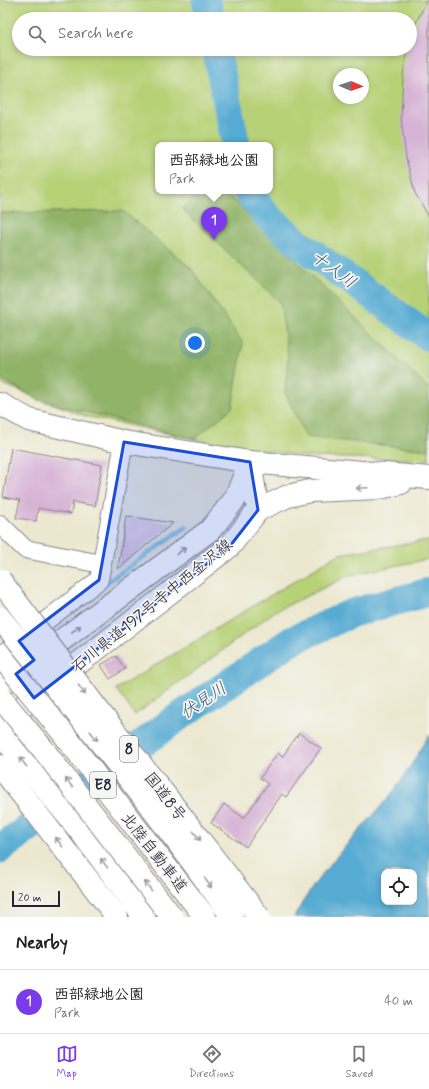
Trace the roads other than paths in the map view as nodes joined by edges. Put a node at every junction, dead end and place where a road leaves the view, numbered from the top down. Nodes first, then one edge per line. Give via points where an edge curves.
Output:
1 (0, 404) edge
2 (124, 442) junction
3 (250, 462) junction
4 (429, 477) edge
5 (258, 510) junction
6 (0, 524) edge
7 (101, 564) junction
8 (0, 580) edge
9 (0, 618) edge
10 (0, 655) edge
11 (0, 686) edge
12 (0, 697) edge
13 (0, 724) edge
14 (0, 733) edge
15 (0, 766) edge
16 (117, 917) edge
17 (144, 917) edge
18 (172, 917) edge
19 (205, 917) edge
20 (232, 917) edge
21 (259, 917) edge

1 - 2 main road via 30,420
2 - 3 main road
2 - 7 street
3 - 4 main road
3 - 5 main road
11 -> 3 main road, 石川県道197号寺中西金沢線 via 210,530 235,500
4 -> 5 main road via 380,488 310,491 288,496
5 - 13 main road, 石川県道197号寺中西金沢線 via 230,546
6 - 7 street via 25,549
7 - 10 street via 99,580
8 -> 21 main road, 国道8号 / 8, bridge
9 -> 20 main road, bridge via 141,794
10 - 19 main road, 北陸自動車道 / E8, bridge
18 -> 12 main road, 北陸自動車道 / E8, bridge
17 -> 14 main road via 81,832
16 -> 15 main road

